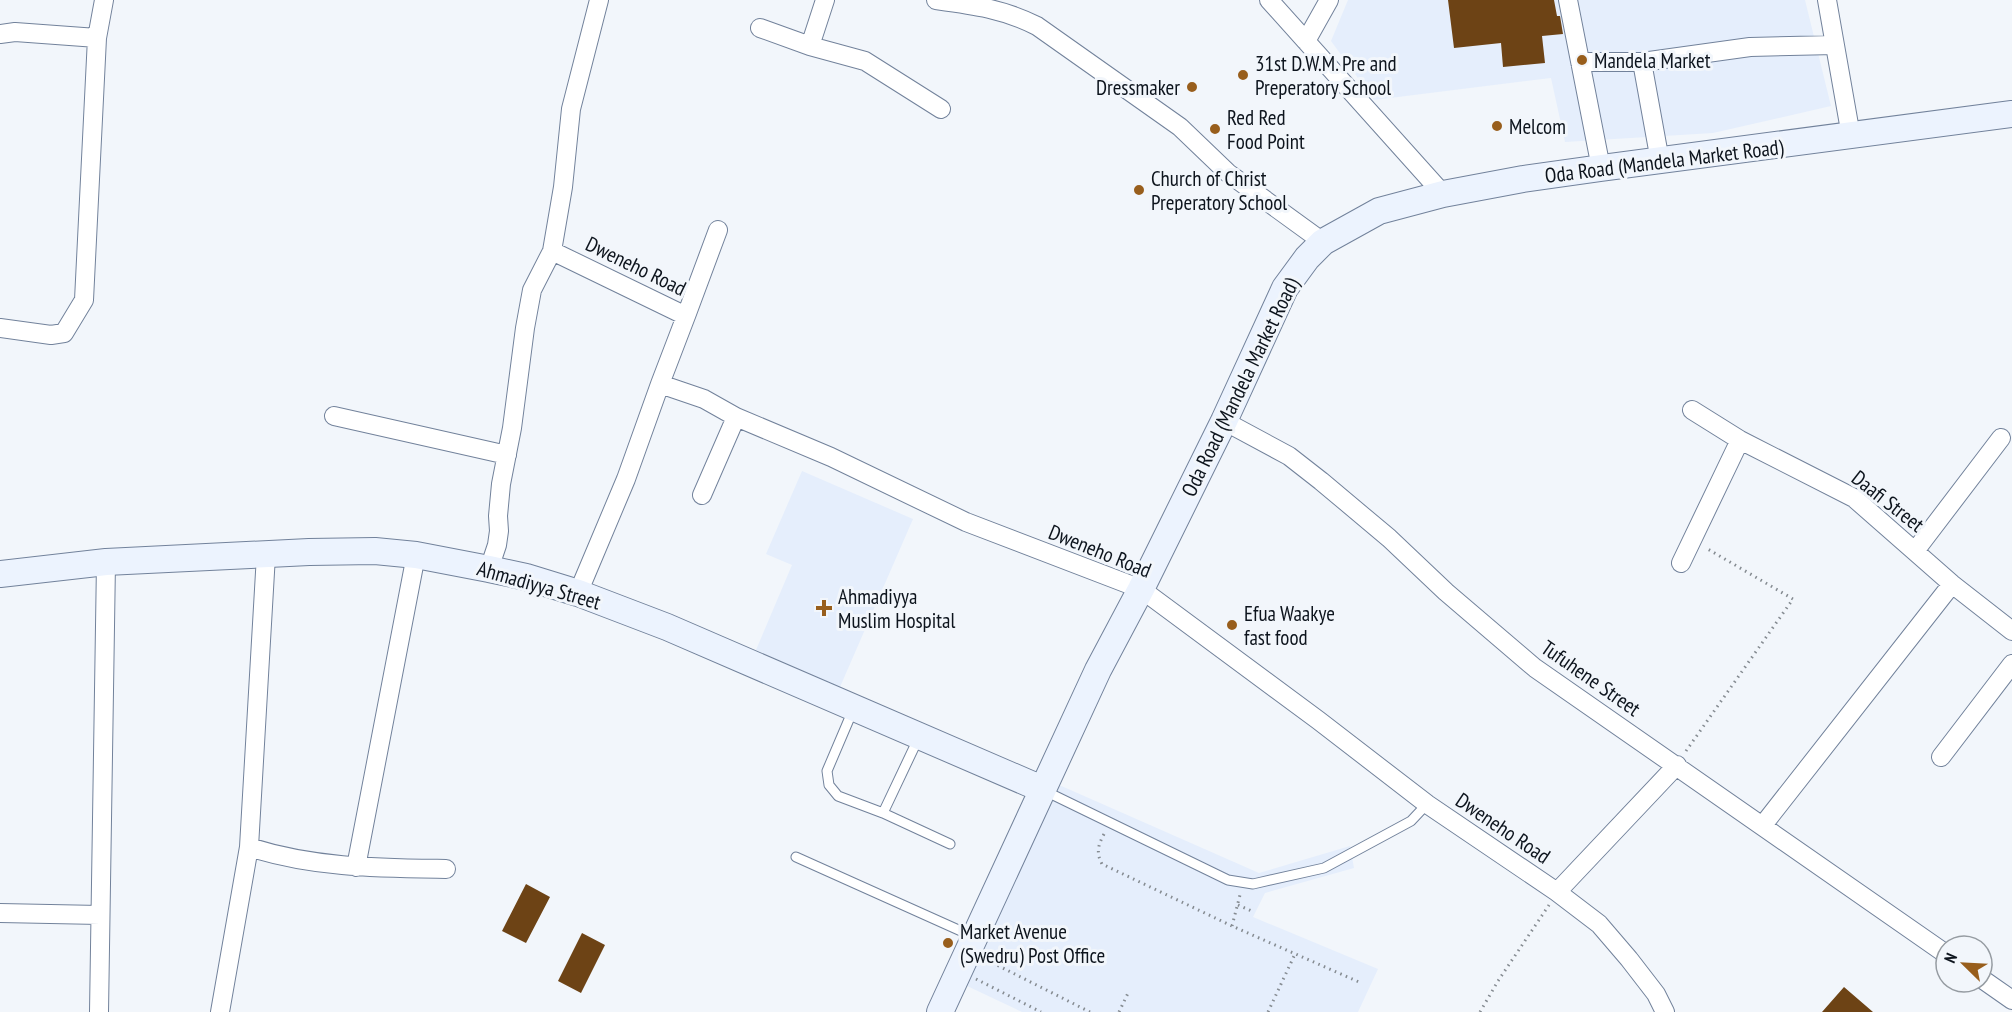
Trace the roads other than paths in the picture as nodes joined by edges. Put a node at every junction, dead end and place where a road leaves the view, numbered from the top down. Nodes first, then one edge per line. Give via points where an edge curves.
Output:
1 (104, 0) edge
2 (599, 0) edge
3 (825, 0) edge
4 (936, 0) edge
5 (1269, 0) edge
6 (1329, 0) edge
7 (1568, 0) edge
8 (1827, 0) edge
9 (760, 28) dead end
10 (0, 34) edge
11 (97, 38) junction
12 (1306, 41) junction
13 (1835, 45) junction
14 (810, 46) junction
15 (1580, 62) junction
16 (1642, 62) junction
17 (941, 109) dead end
18 (2012, 114) edge
19 (1851, 136) junction
20 (1660, 161) junction
21 (1601, 168) junction
22 (1443, 194) junction
23 (718, 230) dead end
24 (1323, 242) junction
25 (552, 251) junction
26 (686, 316) junction
27 (0, 328) edge
28 (660, 384) junction
29 (1692, 410) dead end
30 (334, 416) dead end
31 (736, 417) junction
32 (1224, 421) junction
33 (2001, 438) dead end
34 (1740, 440) junction
35 (507, 455) junction
36 (702, 495) dead end
37 (1915, 550) junction
38 (266, 555) junction
39 (416, 555) junction
40 (106, 562) junction
41 (1681, 563) dead end
42 (489, 569) junction
43 (0, 574) edge
44 (1952, 584) junction
45 (1141, 589) junction
46 (578, 593) junction
47 (2012, 631) edge
48 (2012, 664) edge
49 (854, 708) junction
50 (919, 736) junction
51 (1941, 757) dead end
52 (1677, 765) junction
53 (1042, 789) junction
54 (1427, 804) junction
55 (883, 813) junction
56 (1763, 825) junction
57 (950, 843) dead end
58 (249, 848) junction
59 (796, 856) dead end
60 (356, 867) junction
61 (446, 869) dead end
62 (1557, 892) junction
63 (0, 913) edge
64 (100, 915) junction
65 (1934, 946) edge
66 (967, 953) junction
67 (1994, 987) edge
68 (2012, 1000) edge
69 (99, 1012) edge
70 (220, 1012) edge
71 (940, 1012) edge
72 (1665, 1012) edge

1 - 11 street
2 - 25 street via 571,109
3 - 14 street
4 - 24 street via 980,6 1037,27 1180,127 1228,173
5 - 12 street
6 - 12 street
7 - 15 street
8 - 13 street
9 - 14 street
10 - 11 street
11 - 27 street via 84,300 64,333 51,335
12 - 22 street
13 - 16 street via 1750,46
13 - 19 street
14 - 17 street via 865,61
15 - 16 street
15 - 21 street
16 - 20 street
18 - 19 street, Oda Road (Mandela Market Road)
19 - 20 street, Oda Road (Mandela Market Road)
20 - 21 street, Oda Road (Mandela Market Road)
21 - 22 street, Oda Road (Mandela Market Road)
22 - 24 street, Oda Road (Mandela Market Road) via 1379,211
23 - 26 street
24 - 32 street, Oda Road (Mandela Market Road) via 1285,288
25 - 26 street, Dweneho Road
25 - 35 street via 532,290
26 - 28 street, Dweneho Road
28 - 31 street, Dweneho Road via 704,399
28 - 46 street via 626,479
29 - 34 street, Daafi Street
30 - 35 street
31 - 36 street
31 - 45 street, Dweneho Road via 831,457 966,522
32 - 45 street, Oda Road (Mandela Market Road)
32 - 52 street, Tufuhene Street via 1289,456 1389,538 1535,668
33 - 37 street
34 - 37 street, Daafi Street via 1854,498
34 - 41 street
35 - 42 street via 497,545
37 - 44 street, Daafi Street
38 - 39 street, Ahmadiyya Street via 375,551
38 - 40 street, Ahmadiyya Street
38 - 58 street
39 - 42 street, Ahmadiyya Street
39 - 60 street
40 - 43 street, Ahmadiyya Street
40 - 64 street
42 - 46 street, Ahmadiyya Street
44 - 47 street, Daafi Street
44 - 56 street
45 - 53 street, Oda Road (Mandela Market Road)
45 - 54 street, Dweneho Road
46 - 49 street, Ahmadiyya Street
48 - 51 street
49 - 50 street, Ahmadiyya Street
49 - 55 lane via 827,771 829,785 838,796
50 - 53 street, Ahmadiyya Street
50 - 55 lane
52 - 56 street, Tufuhene Street
52 - 62 street
53 - 54 lane via 1228,880 1253,884 1324,868 1411,821
53 - 66 street, Oda Road (Mandela Market Road)
54 - 62 street, Dweneho Road
55 - 57 lane
56 - 65 street, Tufuhene Street
58 - 60 street via 276,856
58 - 70 street
59 - 66 lane
60 - 61 street
62 - 72 street, Dweneho Road via 1599,924
63 - 64 street
64 - 69 street
66 - 71 street, Oda Road (Mandela Market Road)
67 - 68 street

